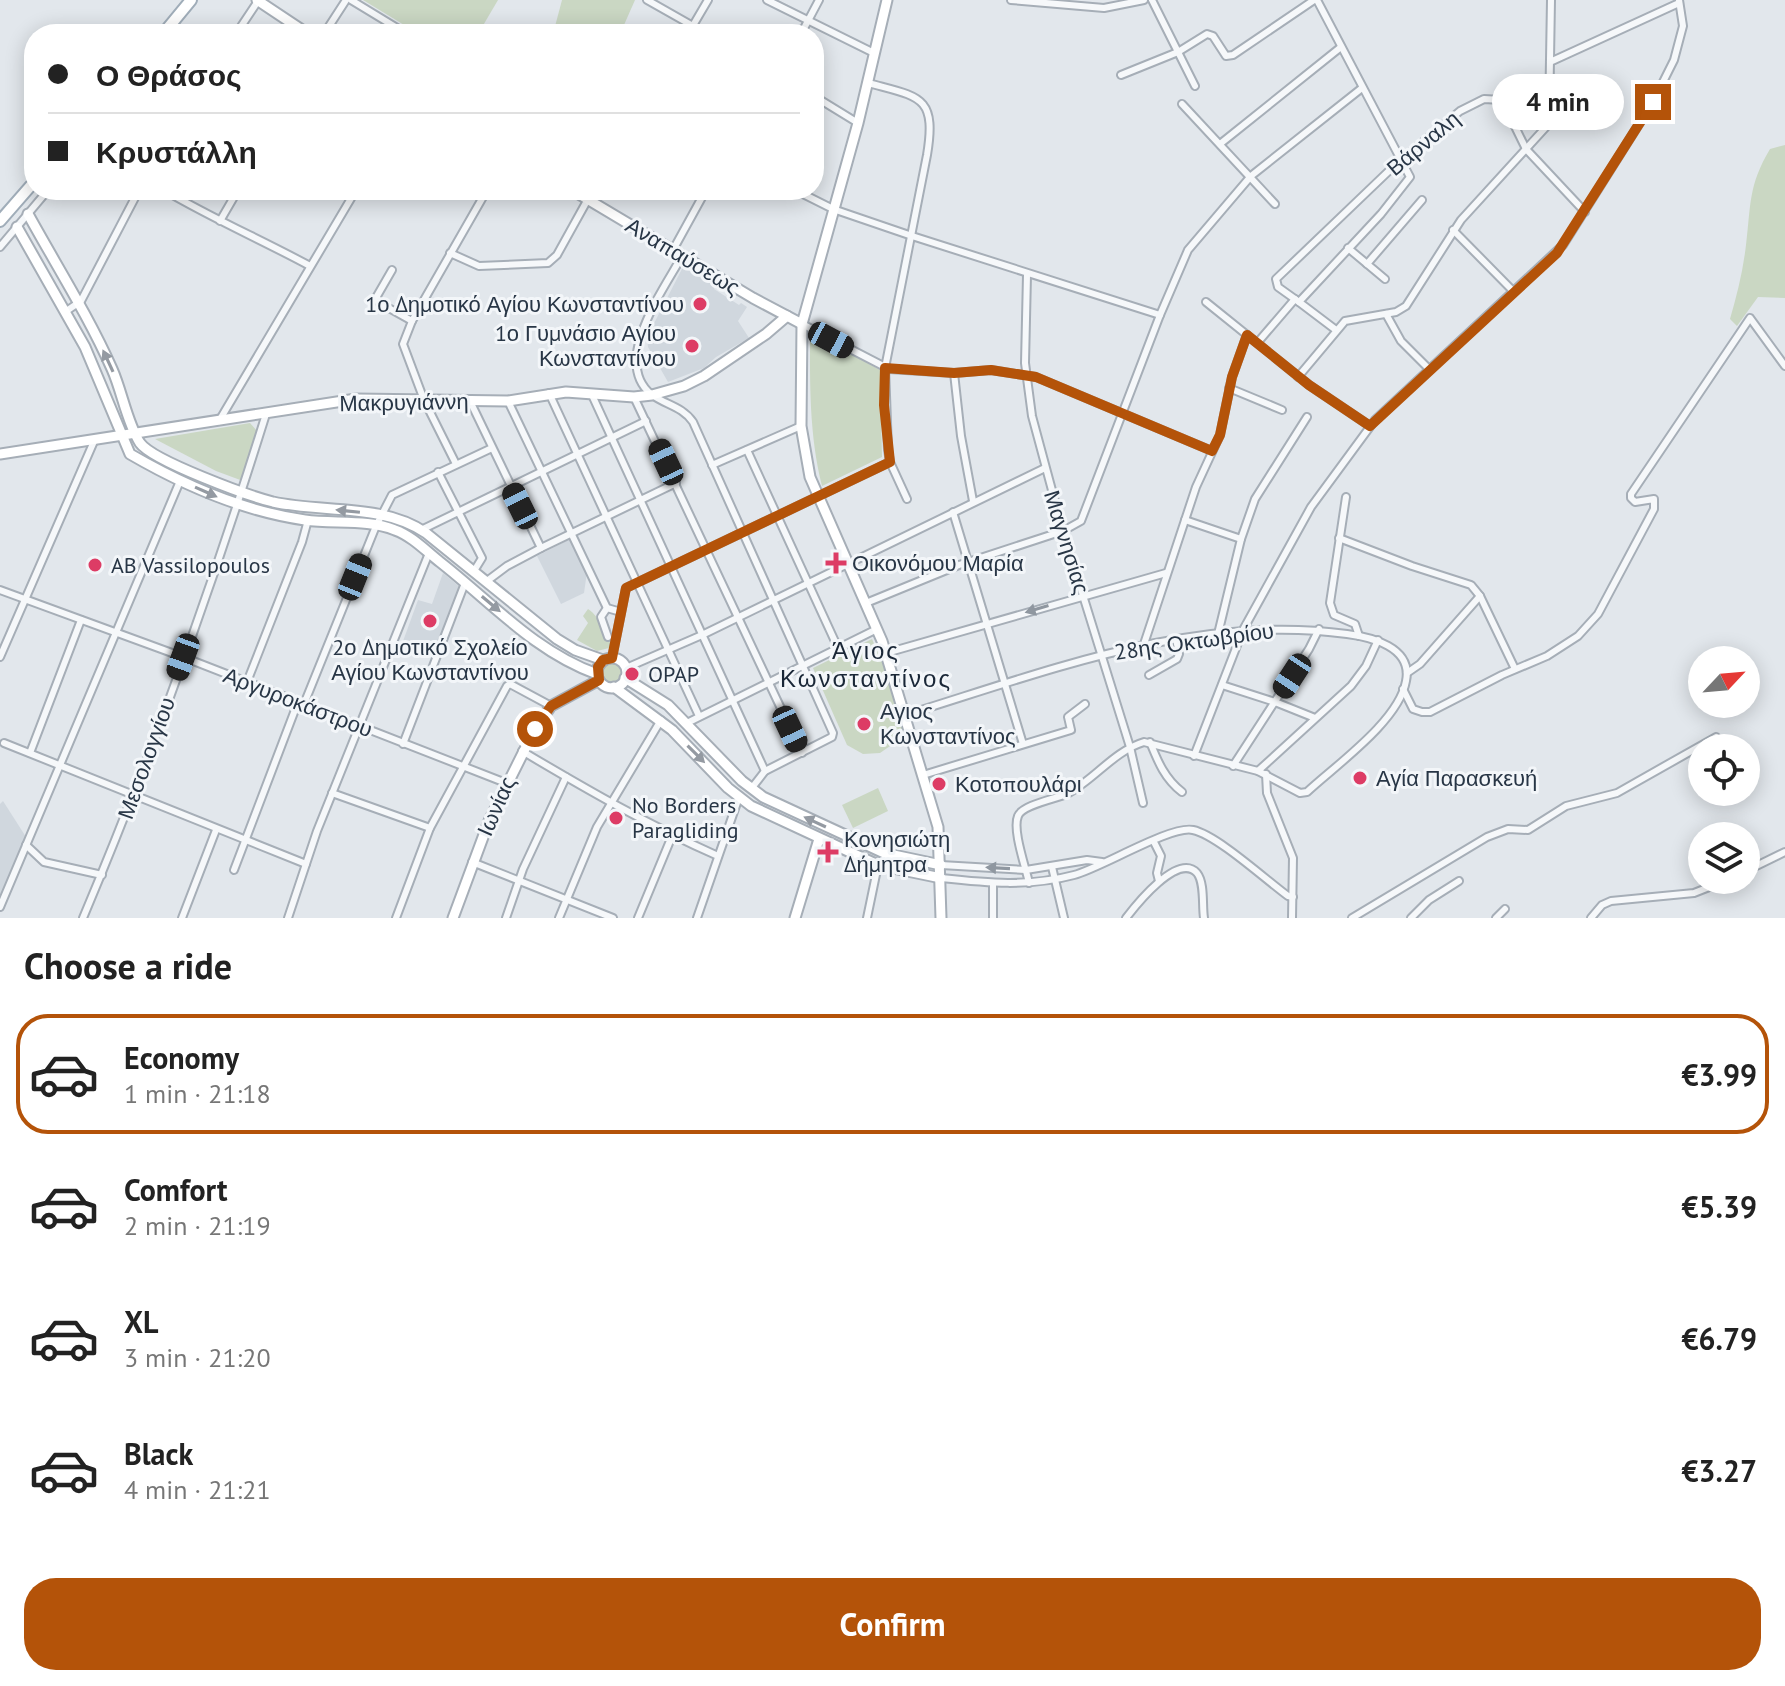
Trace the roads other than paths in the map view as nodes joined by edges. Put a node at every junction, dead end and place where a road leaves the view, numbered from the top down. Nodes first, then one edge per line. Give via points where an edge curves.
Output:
1 (191, 0) edge
2 (257, 0) edge
3 (348, 0) edge
4 (647, 0) edge
5 (708, 0) edge
6 (767, 0) edge
7 (819, 0) edge
8 (887, 0) edge
9 (1011, 0) edge
10 (1144, 0) edge
11 (1152, 0) edge
12 (1316, 0) edge
13 (1551, 0) edge
14 (1679, 1) edge
15 (809, 22) junction
16 (171, 24) edge
17 (242, 24) edge
18 (293, 24) edge
19 (331, 24) edge
20 (390, 24) edge
21 (689, 24) edge
22 (694, 24) edge
23 (813, 24) edge
24 (824, 29) edge
25 (1341, 47) junction
26 (1178, 52) junction
27 (874, 53) junction
28 (1550, 62) junction
29 (1121, 75) dead end
30 (868, 83) junction
31 (1195, 86) dead end
32 (1362, 88) junction
33 (824, 102) edge
34 (1182, 104) dead end
35 (858, 123) junction
36 (1220, 144) junction
37 (1526, 149) junction
38 (1401, 161) junction
39 (1251, 176) junction
40 (24, 193) edge
41 (40, 200) edge
42 (134, 200) edge
43 (182, 200) edge
44 (232, 200) edge
45 (350, 200) edge
46 (481, 200) edge
47 (587, 200) edge
48 (599, 200) edge
49 (702, 200) edge
50 (815, 200) edge
51 (1422, 200) dead end
52 (1275, 204) dead end
53 (833, 209) junction
54 (1585, 212) junction
55 (28, 214) junction
56 (0, 221) edge
57 (220, 221) junction
58 (17, 227) junction
59 (1453, 230) junction
60 (912, 236) junction
61 (1, 244) edge
62 (1348, 248) junction
63 (450, 253) junction
64 (678, 253) junction
65 (1367, 264) junction
66 (310, 266) junction
67 (392, 270) dead end
68 (1027, 275) junction
69 (1385, 279) dead end
70 (1514, 292) junction
71 (1297, 301) junction
72 (1206, 302) dead end
73 (79, 304) junction
74 (65, 312) junction
75 (1386, 314) junction
76 (1160, 315) junction
77 (785, 318) junction
78 (412, 321) junction
79 (802, 327) junction
80 (1336, 330) junction
81 (1247, 335) junction
82 (1258, 342) junction
83 (1785, 366) edge
84 (885, 368) junction
85 (1430, 370) junction
86 (954, 373) junction
87 (1025, 375) junction
88 (1298, 377) junction
89 (1229, 388) junction
90 (549, 393) junction
91 (592, 395) junction
92 (652, 395) junction
93 (634, 397) junction
94 (424, 400) junction
95 (470, 401) junction
96 (508, 401) junction
97 (1282, 410) dead end
98 (266, 414) junction
99 (1123, 414) junction
100 (1307, 417) dead end
101 (219, 421) junction
102 (646, 421) junction
103 (801, 426) junction
104 (1370, 426) junction
105 (137, 434) junction
106 (121, 436) junction
107 (610, 437) junction
108 (95, 439) junction
109 (492, 448) junction
110 (747, 450) junction
111 (1212, 451) junction
112 (0, 454) edge
113 (576, 454) junction
114 (890, 462) junction
115 (456, 464) junction
116 (712, 465) junction
117 (1045, 468) junction
118 (541, 470) junction
119 (438, 472) junction
120 (180, 481) junction
121 (676, 483) junction
122 (510, 485) junction
123 (241, 493) junction
124 (818, 496) junction
125 (1346, 497) dead end
126 (907, 499) dead end
127 (640, 500) junction
128 (973, 501) junction
129 (237, 505) junction
130 (457, 511) junction
131 (953, 512) junction
132 (381, 515) junction
133 (777, 516) junction
134 (606, 517) junction
135 (308, 520) junction
136 (1185, 520) junction
137 (376, 526) junction
138 (421, 530) junction
139 (1063, 531) junction
140 (742, 533) junction
141 (571, 534) junction
142 (1339, 538) junction
143 (1241, 539) junction
144 (541, 548) junction
145 (706, 549) junction
146 (429, 553) junction
147 (969, 562) junction
148 (848, 564) junction
149 (671, 567) junction
150 (474, 571) junction
151 (1166, 573) junction
152 (487, 581) junction
153 (466, 582) junction
154 (638, 583) junction
155 (808, 584) junction
156 (0, 590) edge
157 (1083, 596) junction
158 (1480, 596) junction
159 (25, 599) junction
160 (773, 600) junction
161 (866, 603) junction
162 (607, 608) junction
163 (621, 612) junction
164 (738, 618) junction
165 (81, 620) junction
166 (986, 624) junction
167 (877, 629) junction
168 (1319, 629) junction
169 (1243, 630) junction
170 (115, 634) junction
171 (1218, 634) junction
172 (702, 635) junction
173 (1359, 636) junction
174 (608, 637) dead end
175 (1176, 639) junction
176 (1378, 640) junction
177 (1144, 644) junction
178 (838, 648) junction
179 (669, 650) junction
180 (886, 653) junction
181 (1101, 655) junction
182 (0, 657) edge
183 (183, 657) junction
184 (607, 659) junction
185 (802, 665) junction
186 (1515, 669) junction
187 (626, 673) junction
188 (1407, 673) junction
189 (1149, 675) dead end
190 (598, 677) junction
191 (247, 682) junction
192 (768, 682) junction
193 (1005, 684) junction
194 (1222, 685) junction
195 (614, 687) junction
196 (1403, 689) junction
197 (732, 699) junction
198 (1275, 702) junction
199 (301, 703) junction
200 (1085, 704) dead end
201 (551, 706) junction
202 (905, 715) junction
203 (699, 716) junction
204 (1315, 718) junction
205 (661, 720) junction
206 (687, 723) junction
207 (360, 726) junction
208 (1150, 742) junction
209 (4, 743) dead end
210 (403, 744) junction
211 (1023, 744) junction
212 (1130, 747) junction
213 (522, 751) junction
214 (30, 753) junction
215 (802, 753) junction
216 (1688, 753) edge
217 (1194, 756) junction
218 (59, 765) junction
219 (1233, 766) junction
220 (462, 767) junction
221 (765, 771) junction
222 (1258, 771) junction
223 (1266, 774) junction
224 (923, 775) junction
225 (566, 777) junction
226 (506, 783) junction
227 (751, 789) junction
228 (1182, 792) dead end
229 (332, 793) junction
230 (133, 795) junction
231 (739, 797) junction
232 (611, 803) junction
233 (1143, 803) dead end
234 (430, 828) junction
235 (216, 830) junction
236 (672, 836) junction
237 (819, 839) junction
238 (246, 841) junction
239 (1154, 842) junction
240 (26, 845) junction
241 (1785, 852) edge
242 (718, 856) junction
243 (472, 862) junction
244 (1102, 862) junction
245 (306, 864) junction
246 (1760, 864) edge
247 (878, 865) junction
248 (941, 865) junction
249 (1052, 867) junction
250 (234, 870) dead end
251 (1026, 870) junction
252 (102, 875) junction
253 (941, 878) junction
254 (1055, 880) junction
255 (518, 881) junction
256 (1159, 881) junction
257 (1459, 881) dead end
258 (993, 883) junction
259 (1029, 883) junction
260 (1688, 894) edge
261 (1293, 897) junction
262 (565, 900) junction
263 (0, 907) edge
264 (1505, 909) dead end
265 (83, 918) edge
266 (182, 918) edge
267 (288, 918) edge
268 (396, 918) edge
269 (453, 918) edge
270 (506, 918) edge
271 (559, 918) edge
272 (613, 918) edge
273 (638, 918) edge
274 (697, 918) edge
275 (795, 918) edge
276 (867, 918) edge
277 (941, 918) edge
278 (993, 918) edge
279 (1064, 918) edge
280 (1126, 918) edge
281 (1204, 918) edge
282 (1292, 918) edge
283 (1352, 918) edge
284 (1411, 918) edge
285 (1496, 918) edge
286 (1591, 918) edge

1 - 16 main road
2 - 17 street
2 - 18 main road
3 - 19 street
3 - 20 street
4 - 21 street
5 - 22 street
6 - 15 street
7 - 15 street
8 - 27 main road
9 - 10 street via 1094,8
11 - 26 street
12 - 25 street
12 - 26 street via 1231,56 1207,34
13 - 28 street
14 - 28 street
14 - 54 street via 1683,26 1674,60
15 - 23 street
24 - 27 street
25 - 32 street
25 - 36 street
26 - 29 street
26 - 31 street
27 - 30 main road
28 - 37 street via 1547,125
30 - 35 main road
30 - 60 street via 913,96 928,113 929,142
32 - 38 street
32 - 39 street
33 - 35 street
34 - 36 street
35 - 53 main road
36 - 39 street
37 - 38 street, Βάρναλη via 1505,103 1488,98 1463,108
37 - 54 street, Βάρναλη
37 - 59 street
38 - 62 street via 1409,181
38 - 71 street, Βάρναλη via 1276,279 1278,287
39 - 52 street
39 - 76 street via 1188,250
40 - 56 main road
41 - 55 street
42 - 73 street
43 - 57 street
44 - 57 street
45 - 66 street
46 - 63 street
47 - 63 street via 548,263 477,266
48 - 64 main road, Αναπαύσεως
49 - 64 street
50 - 53 street
51 - 65 street
53 - 60 street
53 - 79 main road
54 - 70 street via 1557,253
55 - 58 street
55 - 73 main road
57 - 66 street
58 - 61 street
58 - 74 main road
59 - 70 street
59 - 75 street via 1410,302
60 - 68 street
60 - 84 street
62 - 65 street
62 - 71 street
63 - 78 street
64 - 77 main road, Αναπαύσεως
64 - 92 street via 638,342 639,371
65 - 69 street
66 - 101 street
67 - 78 street via 378,302
68 - 76 street
68 - 87 street, Μαγνησίας
70 - 85 street
71 - 80 street
71 - 82 street
72 - 81 street
73 - 74 street
105 -> 73 main road
74 - 106 main road via 96,369
75 - 80 street via 1350,318
75 - 85 street via 1401,341
76 - 99 street
77 - 79 main road, Αναπαύσεως
77 - 92 main road, Μακρυγιάννη via 704,376
78 - 94 street via 403,346
79 - 84 street
79 - 103 main road
80 - 88 street
81 - 82 street
81 - 89 street
82 - 88 street
83 - 186 street via 1750,318 1631,494 1635,502 1653,498 1655,505 1593,621 1558,649
84 - 86 street
84 - 114 street
85 - 104 street
86 - 87 street via 991,370
86 - 128 street
87 - 99 street
87 - 117 street, Μαγνησίας
88 - 104 street
89 - 97 street
89 - 111 street
90 - 91 main road, Μακρυγιάννη
90 - 96 main road, Μακρυγιάννη
90 - 113 street
91 - 93 main road, Μακρυγιάννη
91 - 107 street
92 - 93 main road, Μακρυγιάννη
92 - 116 street via 689,416
93 - 102 street
94 - 95 main road, Μακρυγιάννη
94 - 98 main road, Μακρυγιάννη via 356,399
94 - 115 street
95 - 96 main road, Μακρυγιάννη
95 - 109 street
96 - 118 street
98 - 101 main road, Μακρυγιάννη
98 - 123 street, Μεσολογγίου
99 - 111 street
99 - 139 street via 1084,516
100 - 143 street via 1261,487
101 - 105 main road, Μακρυγιάννη
102 - 107 street
102 - 121 street
103 - 110 street
103 - 124 main road
104 - 169 street via 1311,507
105 - 106 main road, Μακρυγιάννη
105 - 123 main road via 144,447
106 - 108 main road, Μακρυγιάννη
106 - 120 main road via 130,454
107 - 113 street
107 - 127 street
108 - 112 main road, Μακρυγιάννη
108 - 159 street
109 - 115 street
109 - 122 street
110 - 116 street
110 - 133 street
111 - 136 street
113 - 118 street
113 - 134 street
114 - 124 street
114 - 126 street
115 - 119 street
116 - 140 street
117 - 128 street
117 - 139 street, Μαγνησίας
118 - 122 street
118 - 141 street
119 - 130 street
119 - 132 street via 393,493
120 -> 129 main road
120 - 170 street
121 - 127 street
121 - 145 street
122 - 130 street
122 - 144 street
123 - 129 street, Μεσολογγίου
132 -> 123 main road via 295,506
124 - 133 street
124 - 148 main road
125 - 142 street
127 - 134 street
127 - 149 street
128 - 131 street
129 - 135 main road
129 - 183 street, Μεσολογγίου
130 - 138 street
130 - 150 street via 482,558
131 - 147 street
131 - 148 street
132 - 137 street
132 - 138 main road
133 - 140 street
133 - 155 street
134 - 141 street
134 - 154 street
135 - 137 main road
135 - 191 street
136 - 143 street
136 - 151 street
137 - 146 main road via 396,530
137 - 199 street
138 - 150 main road
139 - 147 street
139 - 157 street, Μαγνησίας
140 - 145 street
140 - 160 street
141 - 144 street
141 - 162 street
142 - 158 street via 1468,583
142 - 173 street via 1330,607 1337,618 1355,624
143 - 171 street
144 - 152 street
145 - 149 street
145 - 164 street
146 - 153 main road
146 - 207 street
147 - 161 street
147 - 166 street
148 - 155 street
148 - 161 main road
149 - 154 street
149 - 172 street
150 - 152 main road
151 - 157 street
151 - 177 street
152 - 184 main road via 557,639
153 -> 190 main road via 554,654
153 - 210 street
154 - 163 street via 626,589
154 - 179 street
155 - 160 street
155 - 178 street
156 - 159 street, Αργυροκάστρου
157 -> 166 street
157 - 181 street, Μαγνησίας
158 - 186 street
158 - 188 street
159 - 165 street, Αργυροκάστρου
159 - 182 street
160 - 164 street
160 - 185 street
161 - 167 main road
162 - 163 street
162 - 174 street via 601,617
163 - 184 street
164 - 172 street
164 - 192 street
165 - 170 street, Αργυροκάστρου
165 - 214 street
166 - 180 street
166 - 193 street
167 - 178 street
167 - 180 main road
168 - 169 street, 28ης Οκτωβρίου
168 - 173 street, 28ης Οκτωβρίου
168 - 198 street
169 - 171 street, 28ης Οκτωβρίου
169 - 194 street
170 - 183 street, Αργυροκάστρου
170 - 218 street
171 - 175 street, 28ης Οκτωβρίου
172 - 179 street
172 - 197 street
173 - 176 street, 28ης Οκτωβρίου
175 - 177 street, 28ης Οκτωβρίου
175 - 189 street via 1177,659
176 - 188 street via 1397,653
176 - 204 street via 1363,672
177 - 181 street, 28ης Οκτωβρίου
178 - 185 street
179 - 187 street
179 - 203 street
180 - 202 main road
181 - 193 street, 28ης Οκτωβρίου
181 - 212 street, Μαγνησίας
183 - 191 street, Αργυροκάστρου
183 - 230 street, Μεσολογγίου
184 - 187 main road via 619,659
184 - 190 main road via 598,667
185 - 192 street
185 - 215 street via 833,730 832,737
186 - 196 street via 1428,712 1413,709
187 - 195 main road
187 - 206 main road
188 - 196 street
190 - 195 main road
190 - 201 main road, Ιωνίας
191 - 199 street, Αργυροκάστρου
192 - 197 street
192 - 215 street
193 - 202 street, 28ης Οκτωβρίου
193 - 211 street
194 - 198 street
194 - 217 street
195 - 205 main road
196 - 223 street via 1379,727 1304,793
197 - 203 street
197 - 221 street
198 - 204 street
198 - 219 street
199 - 207 street, Αργυροκάστρου
199 - 238 street
200 - 211 street via 1068,717 1071,730
201 - 213 main road, Ιωνίας
201 - 220 street via 507,685
202 - 224 main road
203 - 206 street
204 - 222 street
205 -> 231 main road
205 - 232 street
206 - 227 main road
207 - 210 street, Αργυροκάστρου
207 - 229 street
208 - 212 street
208 - 217 street
208 - 228 street via 1160,766
209 - 214 street
210 - 220 street, Αργυροκάστρου
211 - 224 street
212 - 233 street, Μαγνησίας
212 - 251 street via 1070,792 1019,813
213 - 225 street
213 - 226 main road, Ιωνίας
214 - 218 street
215 - 221 street
216 - 283 street via 1617,793 1566,806 1528,830 1508,829 1487,837
217 - 219 street
218 - 230 street
218 - 240 street
219 - 222 street
220 - 226 street, Αργυροκάστρου
220 - 234 street
221 - 227 street
222 - 223 street
223 - 261 street via 1267,793 1293,858
224 - 248 main road via 939,833
225 - 232 street
225 - 255 street
226 - 243 main road, Ιωνίας
248 -> 227 main road via 884,853
229 - 234 street
229 - 245 street
230 - 235 street
230 - 252 street, Μεσολογγίου
231 - 237 main road
231 - 242 street
232 - 236 street
232 - 262 street
234 - 268 street
235 - 238 street
235 - 266 street
236 - 242 street
236 - 273 street
237 - 247 main road
237 - 275 main road
238 - 245 street
238 - 250 street
239 - 244 street
239 - 256 street via 1161,856
239 - 261 street via 1177,830 1201,832
240 - 252 street via 44,862
240 - 263 street
241 - 246 street
242 - 274 street
243 - 255 street
243 - 269 main road, Ιωνίας
244 - 249 street
244 - 254 street
245 - 267 street
247 - 253 main road
247 - 276 street
251 -> 248 street
248 - 253 main road
249 - 251 street
249 - 254 street
251 - 259 street
252 - 265 street, Μεσολογγίου
253 - 258 street
253 - 277 main road
254 - 259 street
254 - 279 street
255 - 262 street
255 - 270 street
256 - 280 street
256 - 281 street via 1179,870 1196,872
257 - 284 street
258 - 259 street
258 - 278 street
260 - 286 street via 1611,901
261 - 282 street
262 - 271 street
262 - 272 street
264 - 285 street

